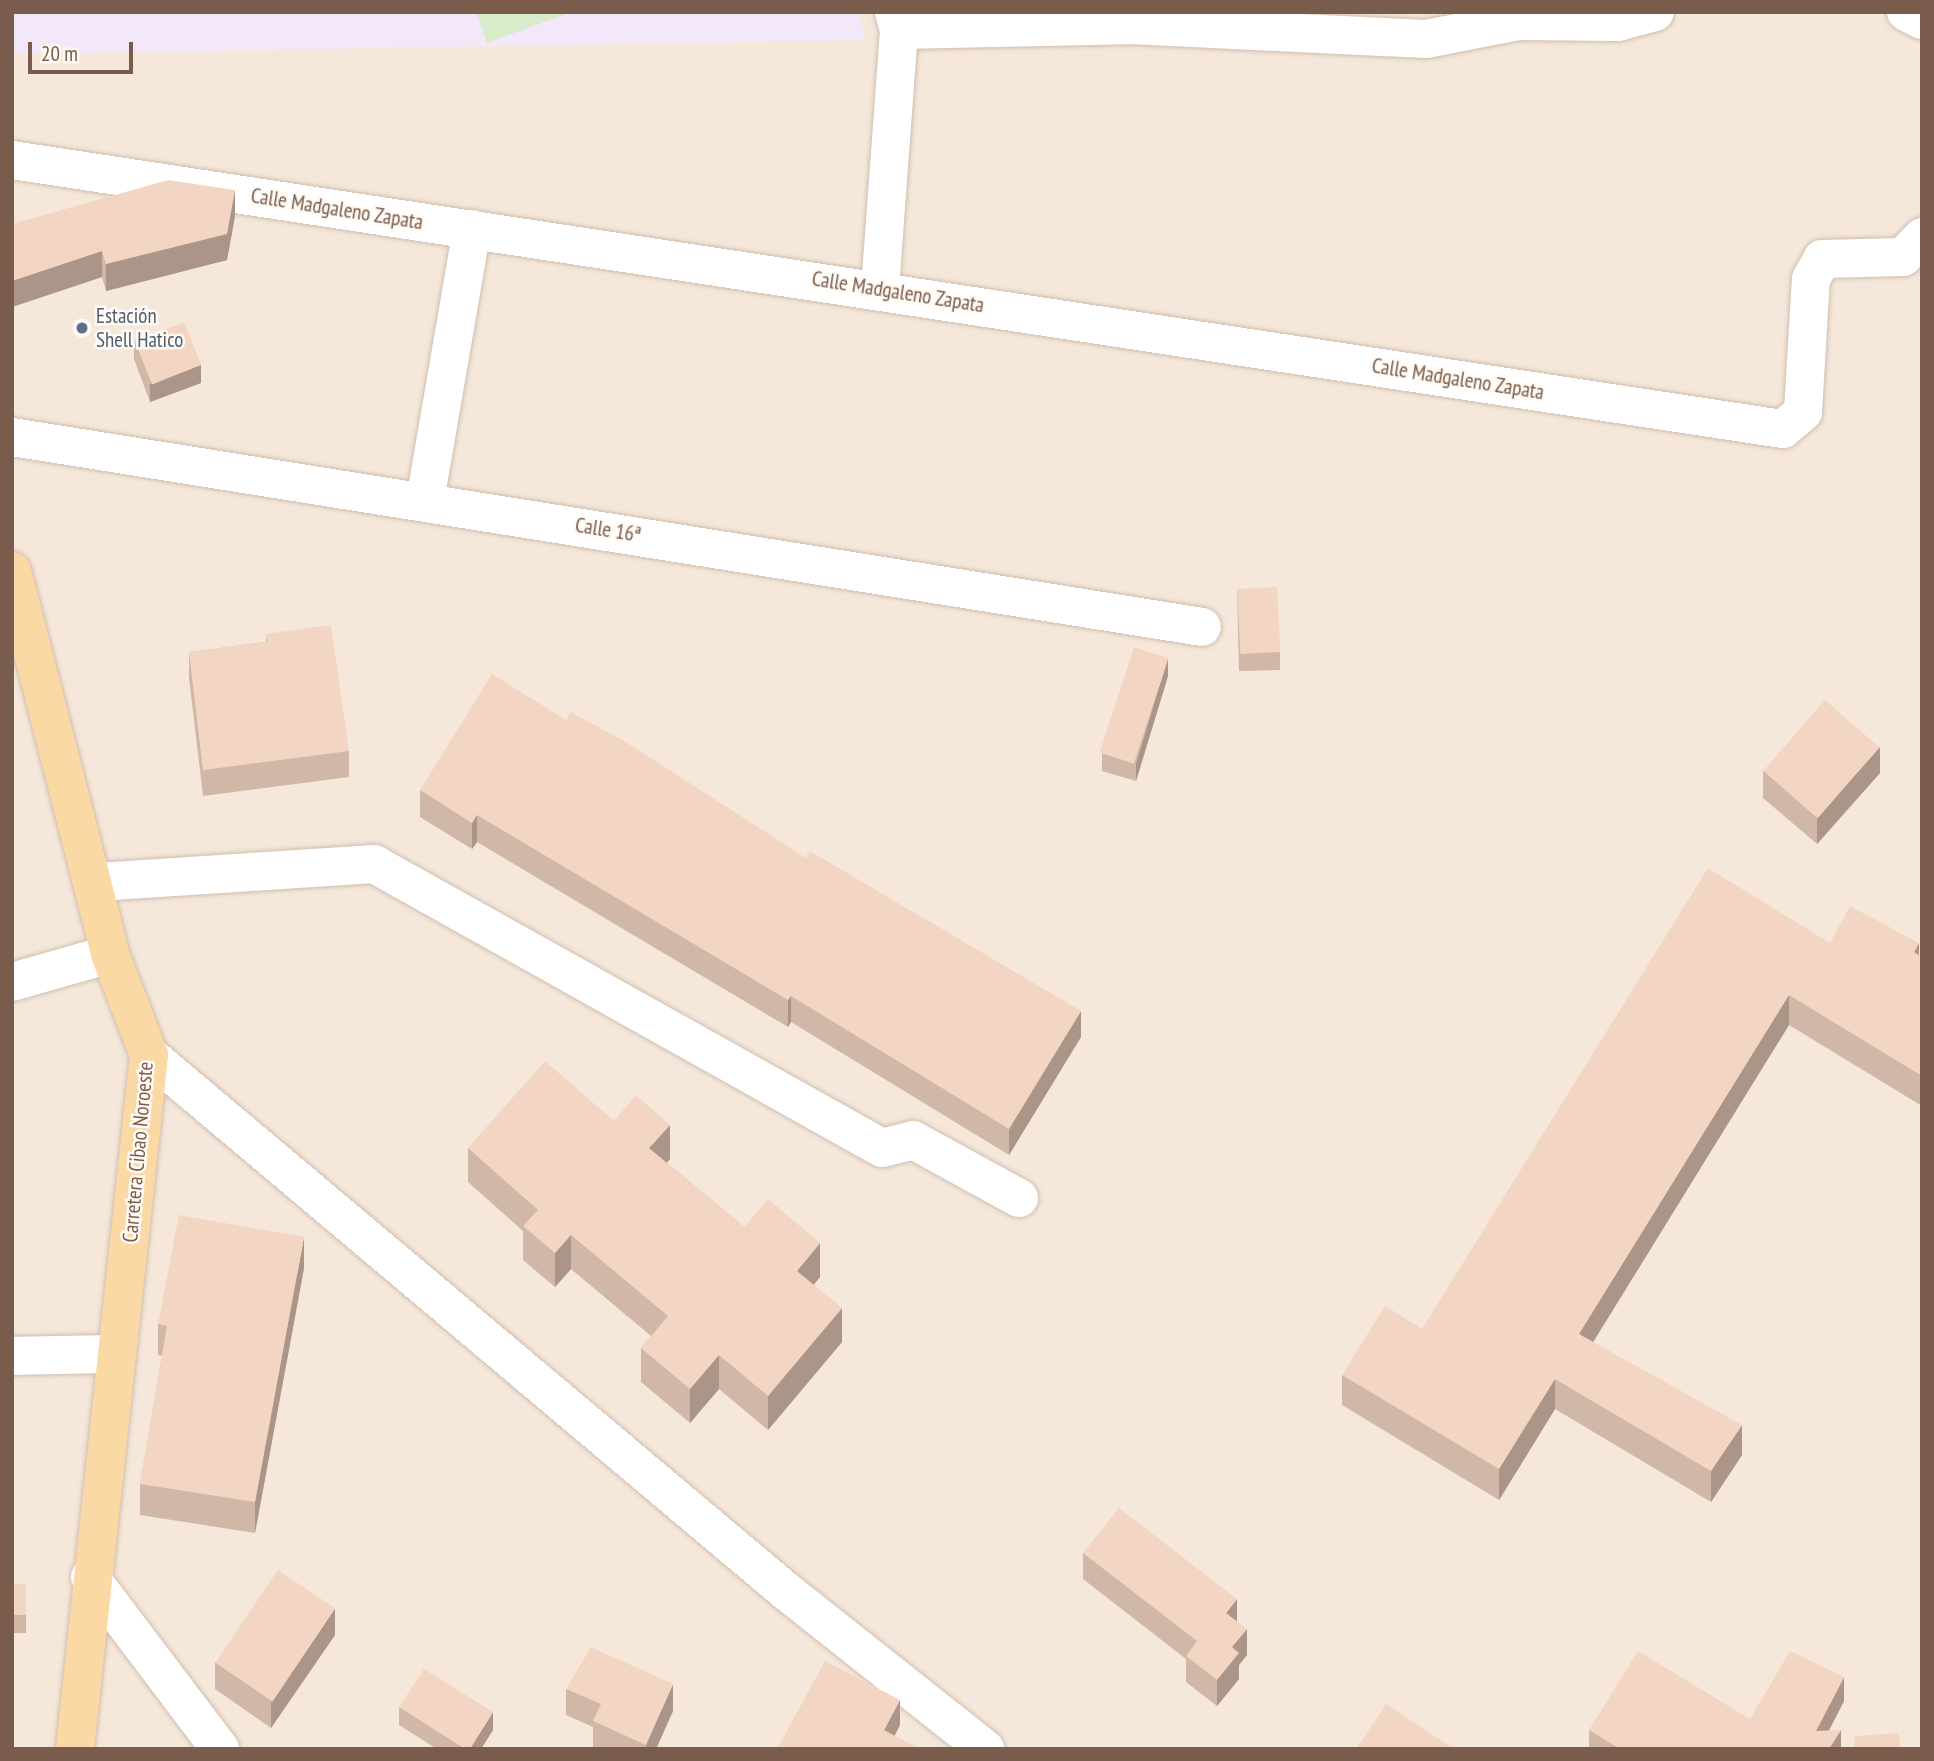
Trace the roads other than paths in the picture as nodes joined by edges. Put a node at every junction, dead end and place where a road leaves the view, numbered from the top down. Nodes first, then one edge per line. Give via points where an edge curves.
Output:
1 (1655, 12) edge
2 (1906, 12) edge
3 (1129, 19) edge
4 (1922, 20) edge
5 (897, 21) edge
6 (1427, 26) edge
7 (12, 160) edge
8 (472, 229) junction
9 (1922, 237) edge
10 (880, 289) junction
11 (12, 437) edge
12 (425, 500) junction
13 (12, 571) edge
14 (1202, 627) dead end
15 (97, 882) junction
16 (110, 954) junction
17 (12, 982) edge
18 (149, 1055) junction
19 (1019, 1198) dead end
20 (117, 1354) junction
21 (12, 1356) edge
22 (90, 1577) junction
23 (75, 1749) edge
24 (220, 1749) edge
25 (985, 1749) edge

1 - 6 street via 1618,22
2 - 4 street
3 - 5 street
3 - 6 street
5 - 10 street
7 - 8 street, Calle Madgaleno Zapata
8 - 10 street, Calle Madgaleno Zapata
8 - 12 street
9 - 10 street, Calle Madgaleno Zapata via 1903,257 1822,258 1811,279 1803,412 1783,429
11 - 12 street, Calle 16ª
12 - 14 street, Calle 16ª
13 - 15 main road, Carretera Cibao Noroeste
15 - 16 main road, Carretera Cibao Noroeste
15 - 19 street via 374,864 882,1148 913,1140
16 - 17 street
16 - 18 main road, Carretera Cibao Noroeste
18 - 20 main road, Carretera Cibao Noroeste
18 - 25 street via 787,1592
20 - 21 street
20 - 22 main road, Carretera Cibao Noroeste
22 - 23 main road, Carretera Cibao Noroeste
22 - 24 street

